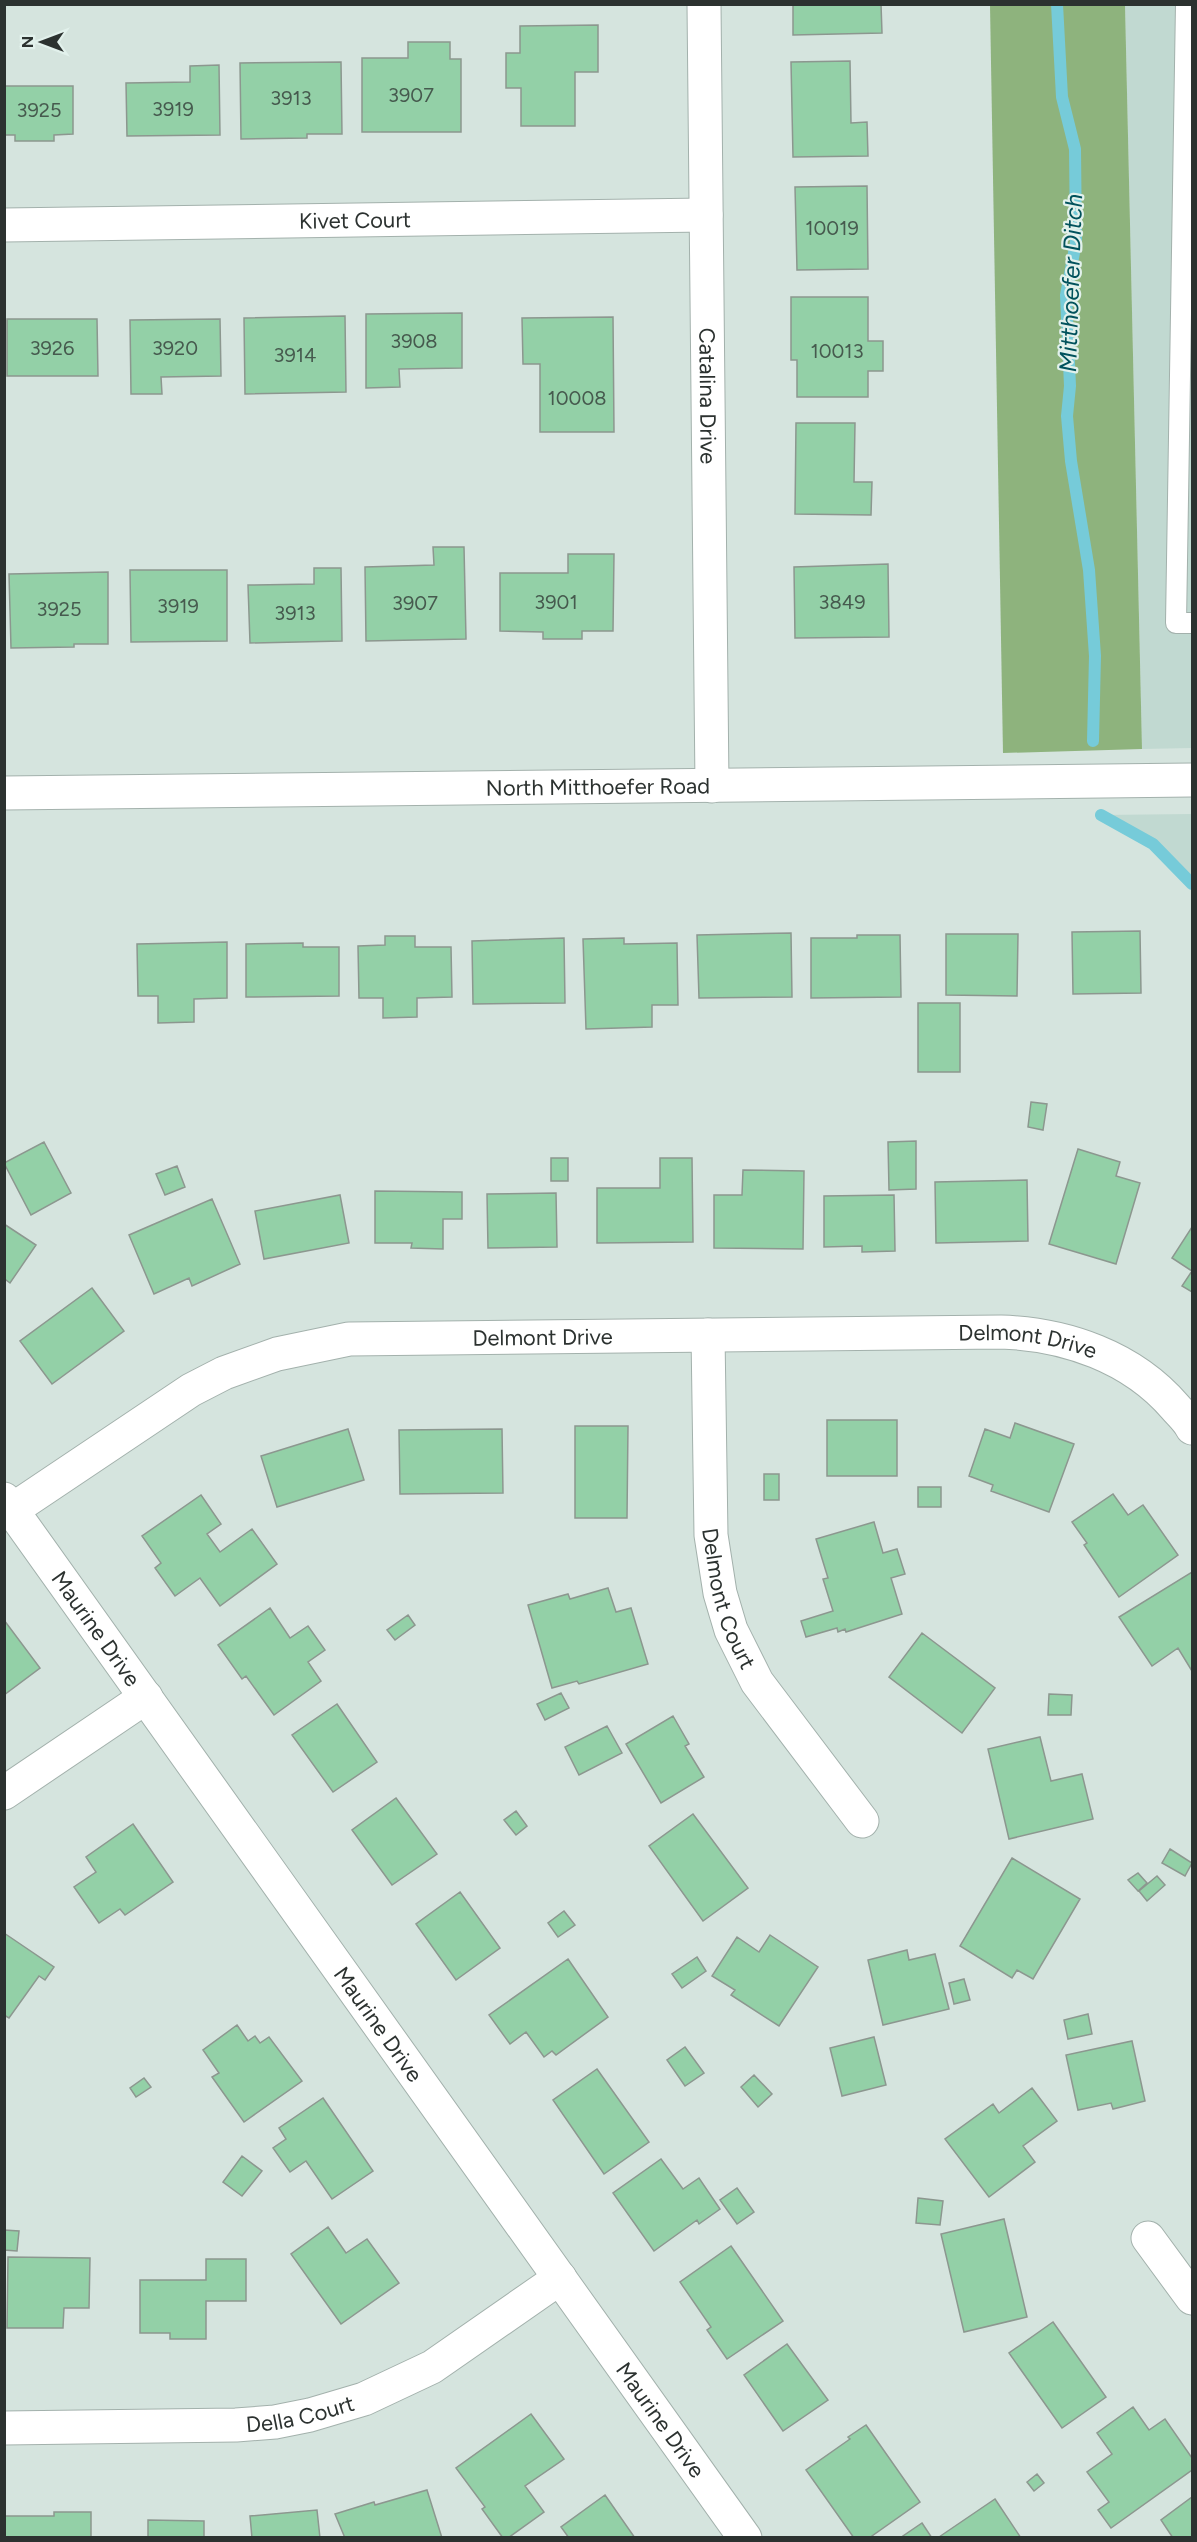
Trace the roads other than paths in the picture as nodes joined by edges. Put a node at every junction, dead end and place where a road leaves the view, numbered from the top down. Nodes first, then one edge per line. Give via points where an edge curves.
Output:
1 (704, 4) edge
2 (1186, 4) edge
3 (706, 215) junction
4 (4, 225) edge
5 (1192, 623) edge
6 (1192, 780) edge
7 (712, 786) junction
8 (4, 793) edge
9 (708, 1335) junction
10 (1192, 1428) edge
11 (8, 1505) edge
12 (146, 1697) junction
13 (4, 1793) edge
14 (862, 1821) dead end
15 (1148, 2238) dead end
16 (560, 2278) junction
17 (1192, 2298) edge
18 (4, 2428) edge
19 (745, 2538) edge

1 - 3 street, Catalina Drive
2 - 5 lane via 1176,623
3 - 4 street, Kivet Court
3 - 7 street, Catalina Drive
6 - 7 street, North Mitthoefer Road
7 - 8 street, North Mitthoefer Road
9 - 10 street, Delmont Drive via 1016,1332 1072,1342 1126,1365 1170,1399
9 - 11 street, Delmont Drive via 385,1337 331,1341 295,1349 242,1366 191,1390
9 - 14 street, Delmont Court via 711,1535 720,1593 731,1630 757,1682
11 - 12 street, Maurine Drive
12 - 13 street
12 - 16 street, Maurine Drive
15 - 17 street
16 - 18 street, Della Court via 432,2367 364,2399 310,2415 236,2425
16 - 19 street, Maurine Drive

